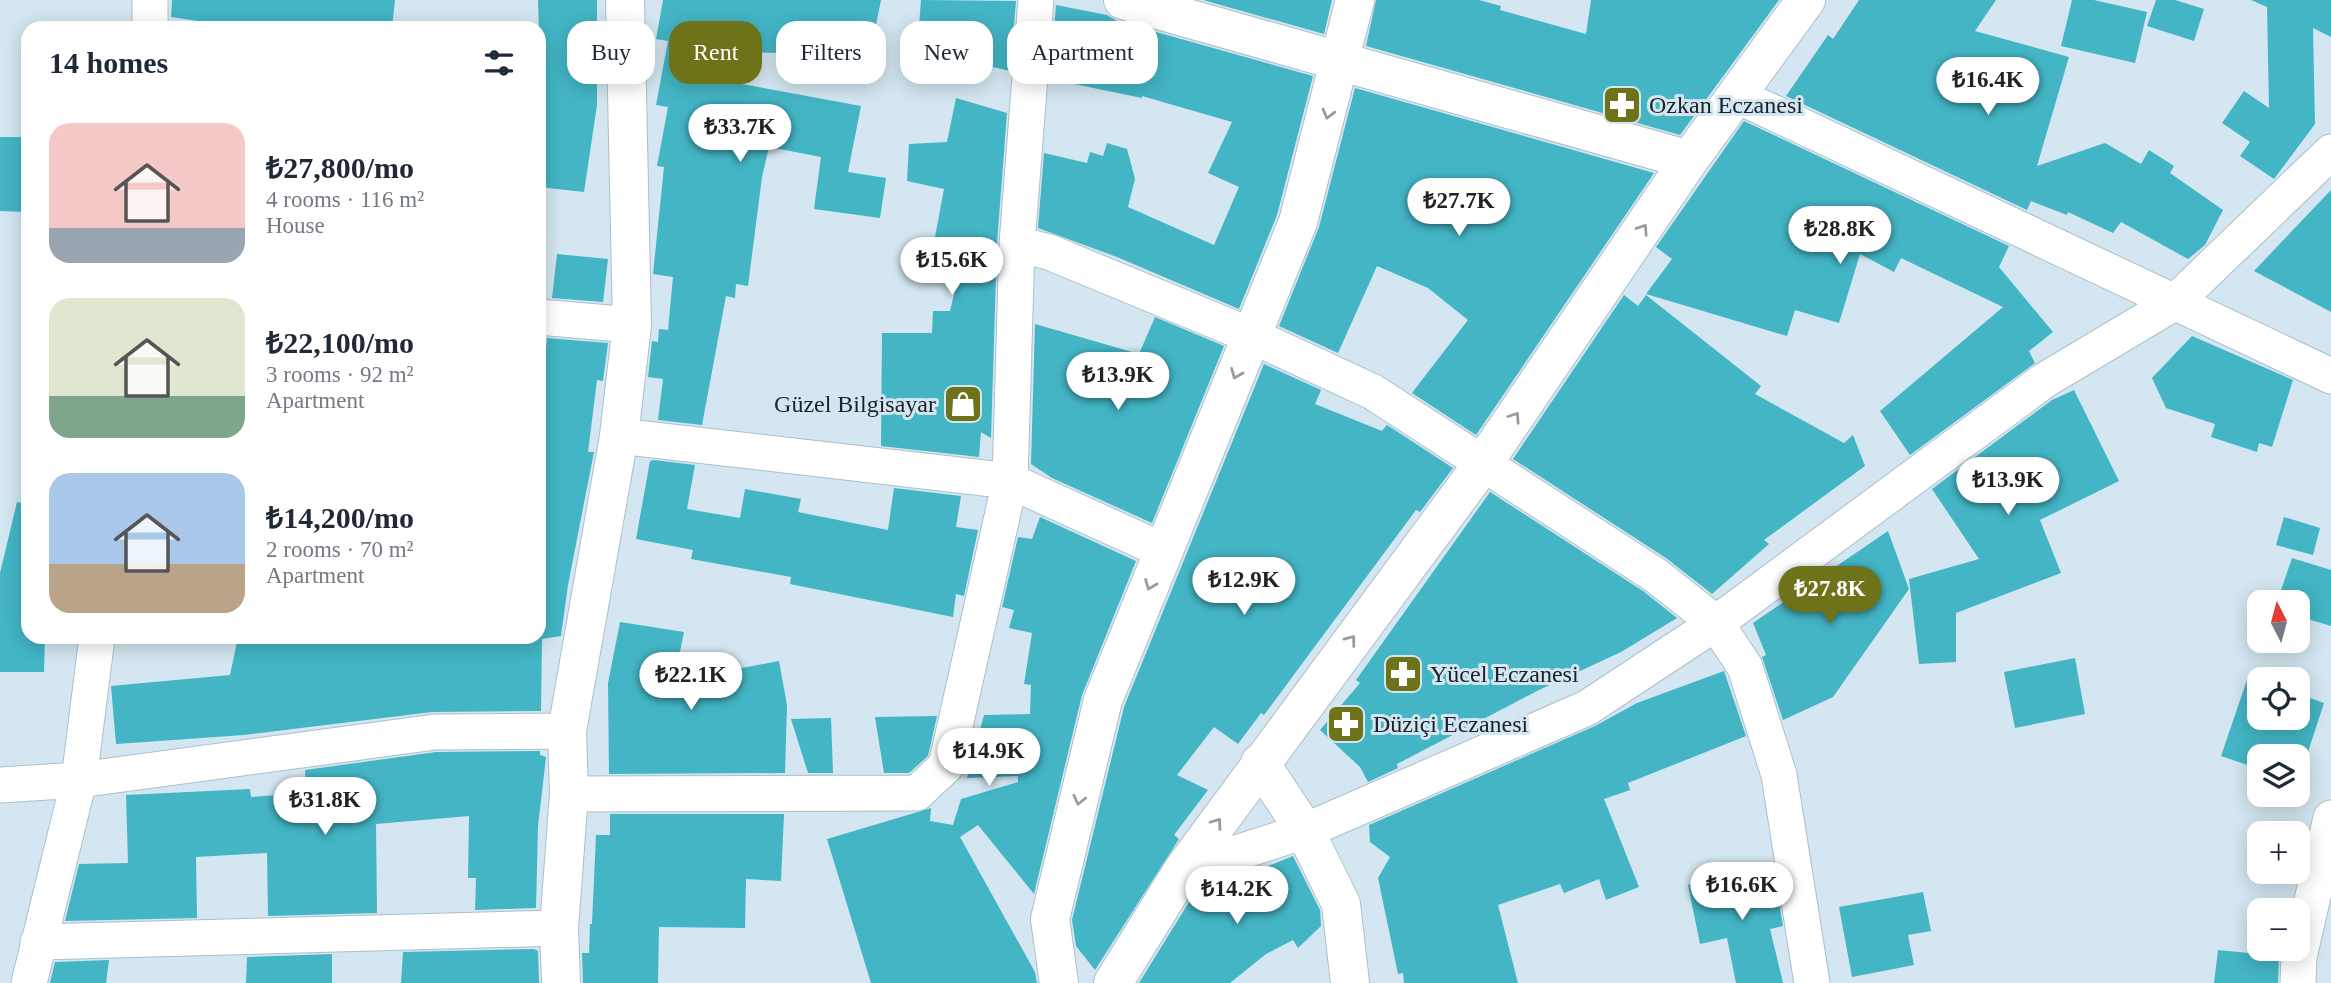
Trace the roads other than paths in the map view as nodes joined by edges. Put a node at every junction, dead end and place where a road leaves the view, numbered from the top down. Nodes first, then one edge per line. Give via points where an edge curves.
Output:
1 (150, 0) edge
2 (625, 0) edge
3 (1036, 0) edge
4 (1123, 0) edge
5 (1355, 0) edge
6 (1806, 0) edge
7 (150, 21) edge
8 (1342, 62) junction
9 (1736, 95) junction
10 (2331, 152) edge
11 (1689, 160) junction
12 (1017, 244) junction
13 (2174, 303) junction
14 (546, 318) edge
15 (632, 326) junction
16 (1252, 336) junction
17 (2331, 376) edge
18 (619, 436) junction
19 (1482, 465) junction
20 (1010, 481) junction
21 (1164, 551) junction
22 (1716, 623) junction
23 (96, 644) edge
24 (567, 731) junction
25 (1260, 763) junction
26 (79, 780) junction
27 (0, 785) edge
28 (569, 794) junction
29 (2331, 818) edge
30 (1305, 831) junction
31 (1182, 870) junction
32 (559, 928) junction
33 (38, 942) junction
34 (29, 983) edge
35 (561, 983) edge
36 (1059, 983) edge
37 (1113, 983) edge
38 (1350, 983) edge
39 (1812, 983) edge
40 (2298, 983) edge

1 - 7 street
2 - 15 street
3 - 12 street
4 - 8 street
5 - 8 street
6 - 9 street
8 - 11 street
8 -> 16 street via 1298,222
9 - 11 street
9 - 13 street
10 - 13 street
19 -> 11 street
12 - 16 street via 1049,252
12 - 20 street
13 - 17 street
13 - 22 street via 2045,380
14 - 15 street
15 - 18 street
16 - 19 street via 1373,392
16 -> 21 street
18 - 20 street
18 - 24 street
19 - 22 street via 1655,575
25 -> 19 street
20 - 21 street
20 - 28 street via 946,766 917,793
21 -> 36 street via 1103,700 1050,919
22 - 30 street via 1587,708
22 - 39 street via 1745,667 1779,775
23 - 26 street
24 - 26 street via 435,732
24 - 28 street
25 - 30 street
31 -> 25 street
26 - 27 street
26 - 33 street
28 - 32 street
29 - 40 street via 2299,957
30 - 31 street
30 - 38 street via 1341,904
31 - 37 street
32 - 33 street
32 - 35 street
33 - 34 street

